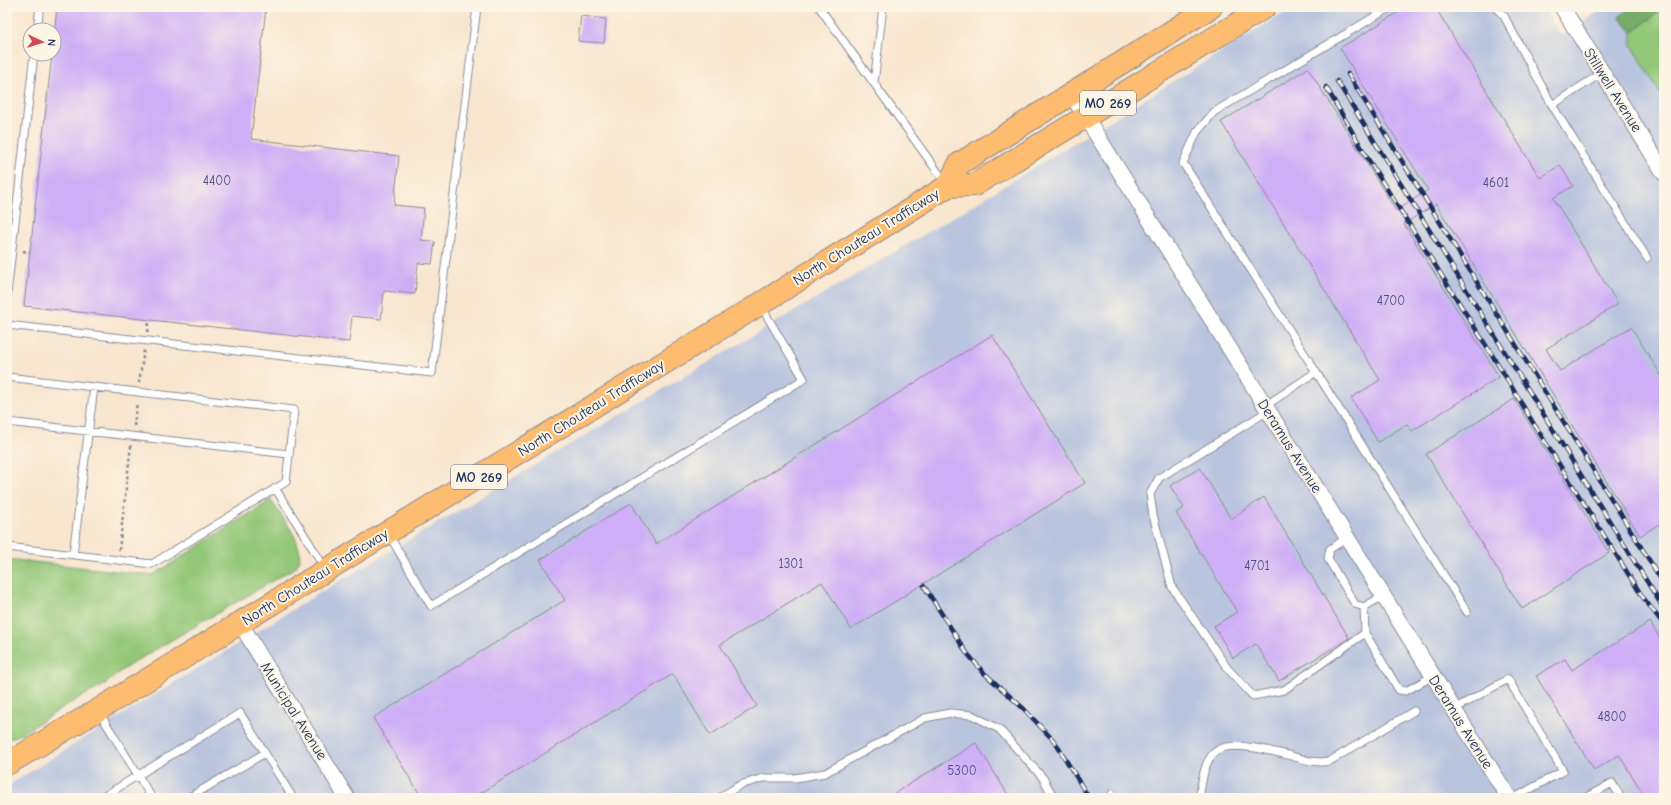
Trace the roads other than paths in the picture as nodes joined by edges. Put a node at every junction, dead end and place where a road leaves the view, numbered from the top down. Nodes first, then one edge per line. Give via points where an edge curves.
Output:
1 (40, 7) edge
2 (477, 7) edge
3 (819, 7) edge
4 (883, 7) edge
5 (1211, 7) edge
6 (1265, 7) edge
7 (1391, 7) edge
8 (1495, 7) edge
9 (1566, 8) edge
10 (38, 22) edge
11 (33, 62) edge
12 (1602, 73) junction
13 (874, 83) junction
14 (1072, 95) junction
15 (1552, 105) junction
16 (1085, 117) junction
17 (1664, 173) edge
18 (948, 186) junction
19 (1647, 258) dead end
20 (7, 294) edge
21 (760, 304) junction
22 (7, 325) edge
23 (1316, 372) junction
24 (7, 378) edge
25 (94, 387) junction
26 (1266, 408) junction
27 (7, 422) edge
28 (88, 431) junction
29 (289, 454) junction
30 (275, 488) junction
31 (388, 532) junction
32 (1348, 538) junction
33 (7, 547) edge
34 (73, 555) junction
35 (326, 570) junction
36 (1383, 596) junction
37 (1364, 607) junction
38 (1467, 612) dead end
39 (240, 623) junction
40 (1365, 633) junction
41 (1433, 676) junction
42 (1454, 709) junction
43 (98, 710) junction
44 (1414, 711) dead end
45 (265, 753) junction
46 (7, 764) edge
47 (138, 775) junction
48 (101, 798) edge
49 (152, 798) edge
50 (188, 798) edge
51 (293, 798) edge
52 (347, 798) edge
53 (719, 798) edge
54 (1054, 798) edge
55 (1199, 798) edge
56 (1509, 798) edge
57 (1514, 798) edge
58 (1585, 798) edge
59 (1621, 798) edge

1 - 10 lane
2 - 22 lane via 432,374
3 - 13 lane
4 - 13 lane
5 - 14 main road, North Chouteau Trafficway / MO 269
6 - 16 main road, North Chouteau Trafficway / MO 269
7 - 23 lane via 1214,112 1197,132 1183,163
8 - 15 lane via 1504,16
9 - 12 street, Stillwell Avenue
11 - 20 lane
12 - 15 lane
12 - 17 street, Stillwell Avenue
13 - 18 lane
14 - 16 street, Deramus Avenue
14 - 18 main road, North Chouteau Trafficway / MO 269 via 959,164
15 - 19 lane
16 - 18 main road, North Chouteau Trafficway / MO 269 via 974,185
16 - 26 street, Deramus Avenue
18 - 21 main road, North Chouteau Trafficway / MO 269
21 - 31 main road, North Chouteau Trafficway / MO 269
21 - 31 lane via 804,379 431,606
23 - 26 lane
23 - 38 lane
24 - 25 lane
25 - 28 lane
25 - 29 lane via 294,410
26 - 32 street, Deramus Avenue
26 - 40 lane via 1159,478 1150,494 1172,587 1228,669 1253,696 1284,690
27 - 28 lane
28 - 29 lane
28 - 34 lane
29 - 30 lane via 286,482
30 - 34 lane via 152,564
30 - 35 lane
31 - 35 main road, North Chouteau Trafficway / MO 269
32 - 36 street, Deramus Avenue
32 - 37 lane via 1330,549 1328,558 1355,604
33 - 34 lane
35 - 39 main road, North Chouteau Trafficway / MO 269
36 - 37 lane
36 - 41 street, Deramus Avenue
37 - 40 lane
39 - 43 main road, North Chouteau Trafficway / MO 269
39 - 52 street, Municipal Avenue
40 - 41 lane via 1399,690 1406,691
41 - 42 street, Deramus Avenue
42 - 56 street, Deramus Avenue
42 - 57 lane via 1508,679 1563,771
43 - 46 main road, North Chouteau Trafficway / MO 269
43 - 47 lane
44 - 55 lane via 1330,761 1310,761 1240,745 1226,746 1215,752 1207,765
45 - 47 lane via 240,713
45 - 50 lane
45 - 51 lane
47 - 48 lane
47 - 49 lane
53 - 54 lane via 740,785 764,778 795,778 825,773 925,718 950,713 972,714 999,729 1043,778
58 - 59 lane via 1612,783

